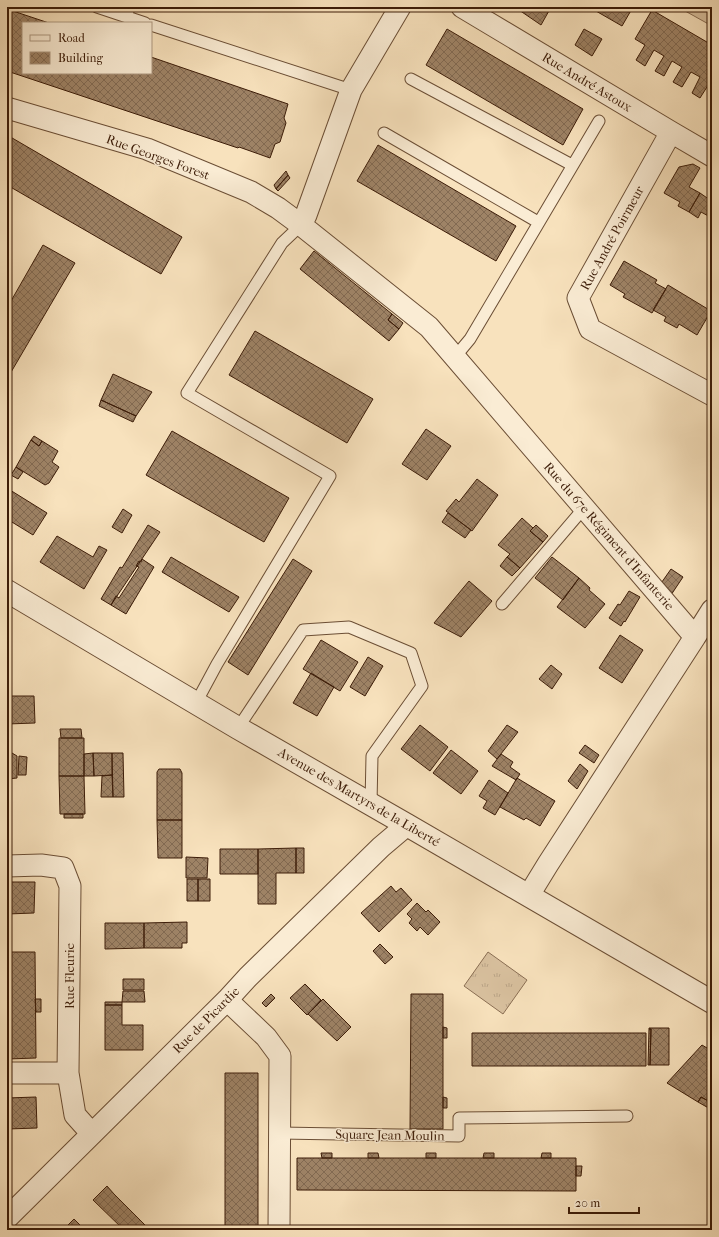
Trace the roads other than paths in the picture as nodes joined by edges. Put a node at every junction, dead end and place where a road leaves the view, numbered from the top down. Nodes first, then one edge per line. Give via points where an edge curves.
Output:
1 (97, 7) edge
2 (400, 7) edge
3 (462, 7) edge
4 (127, 12) edge
5 (143, 22) edge
6 (152, 25) edge
7 (411, 79) dead end
8 (351, 90) junction
9 (7, 108) edge
10 (599, 120) dead end
11 (670, 132) junction
12 (384, 133) dead end
13 (712, 156) edge
14 (572, 165) junction
15 (538, 222) junction
16 (301, 225) junction
17 (455, 358) junction
18 (712, 395) edge
19 (584, 508) junction
20 (7, 591) edge
21 (502, 604) dead end
22 (712, 610) edge
23 (695, 637) junction
24 (196, 703) junction
25 (238, 728) junction
26 (371, 804) junction
27 (407, 824) junction
28 (7, 866) edge
29 (529, 895) junction
30 (227, 1000) junction
31 (712, 1002) edge
32 (7, 1073) edge
33 (68, 1073) junction
34 (627, 1116) dead end
35 (280, 1133) junction
36 (92, 1134) junction
37 (7, 1218) edge
38 (279, 1230) edge

1 - 4 lane
2 - 8 street
3 - 11 street, Rue André Astoux
4 - 5 lane
6 - 8 lane
7 - 14 lane
8 - 16 street
9 - 16 street, Rue Georges Forest via 147,149 251,192
10 - 14 lane
11 - 13 street, Rue André Astoux
11 - 18 street, Rue André Poirmeur via 578,298 590,329
12 - 15 lane
14 - 15 lane
15 - 17 lane via 470,339
16 - 17 street, Rue du 67e Régiment d'Infanterie via 429,327
16 - 24 lane via 282,242 186,393 330,476
17 - 19 street, Rue du 67e Régiment d'Infanterie
19 - 21 lane
19 - 23 street, Rue du 67e Régiment d'Infanterie
20 - 24 street, Avenue des Martyrs de la Liberté
22 - 23 street
23 - 29 street
24 - 25 street, Avenue des Martyrs de la Liberté
25 - 26 street, Avenue des Martyrs de la Liberté
25 - 26 lane via 303,630 349,627 411,653 422,686 372,756
26 - 27 street, Avenue des Martyrs de la Liberté
27 - 29 street, Avenue des Martyrs de la Liberté
27 - 30 street, Rue de Picardie
28 - 33 street, Rue Fleurie via 41,865 62,868 70,886
29 - 31 street, Avenue des Martyrs de la Liberté
30 - 35 street via 266,1037 280,1056
30 - 36 street, Rue de Picardie
32 - 33 street
33 - 36 street, Rue Fleurie via 75,1115
34 - 35 lane, Square Jean Moulin via 459,1118 459,1136
35 - 38 street
36 - 37 street, Rue de Picardie

